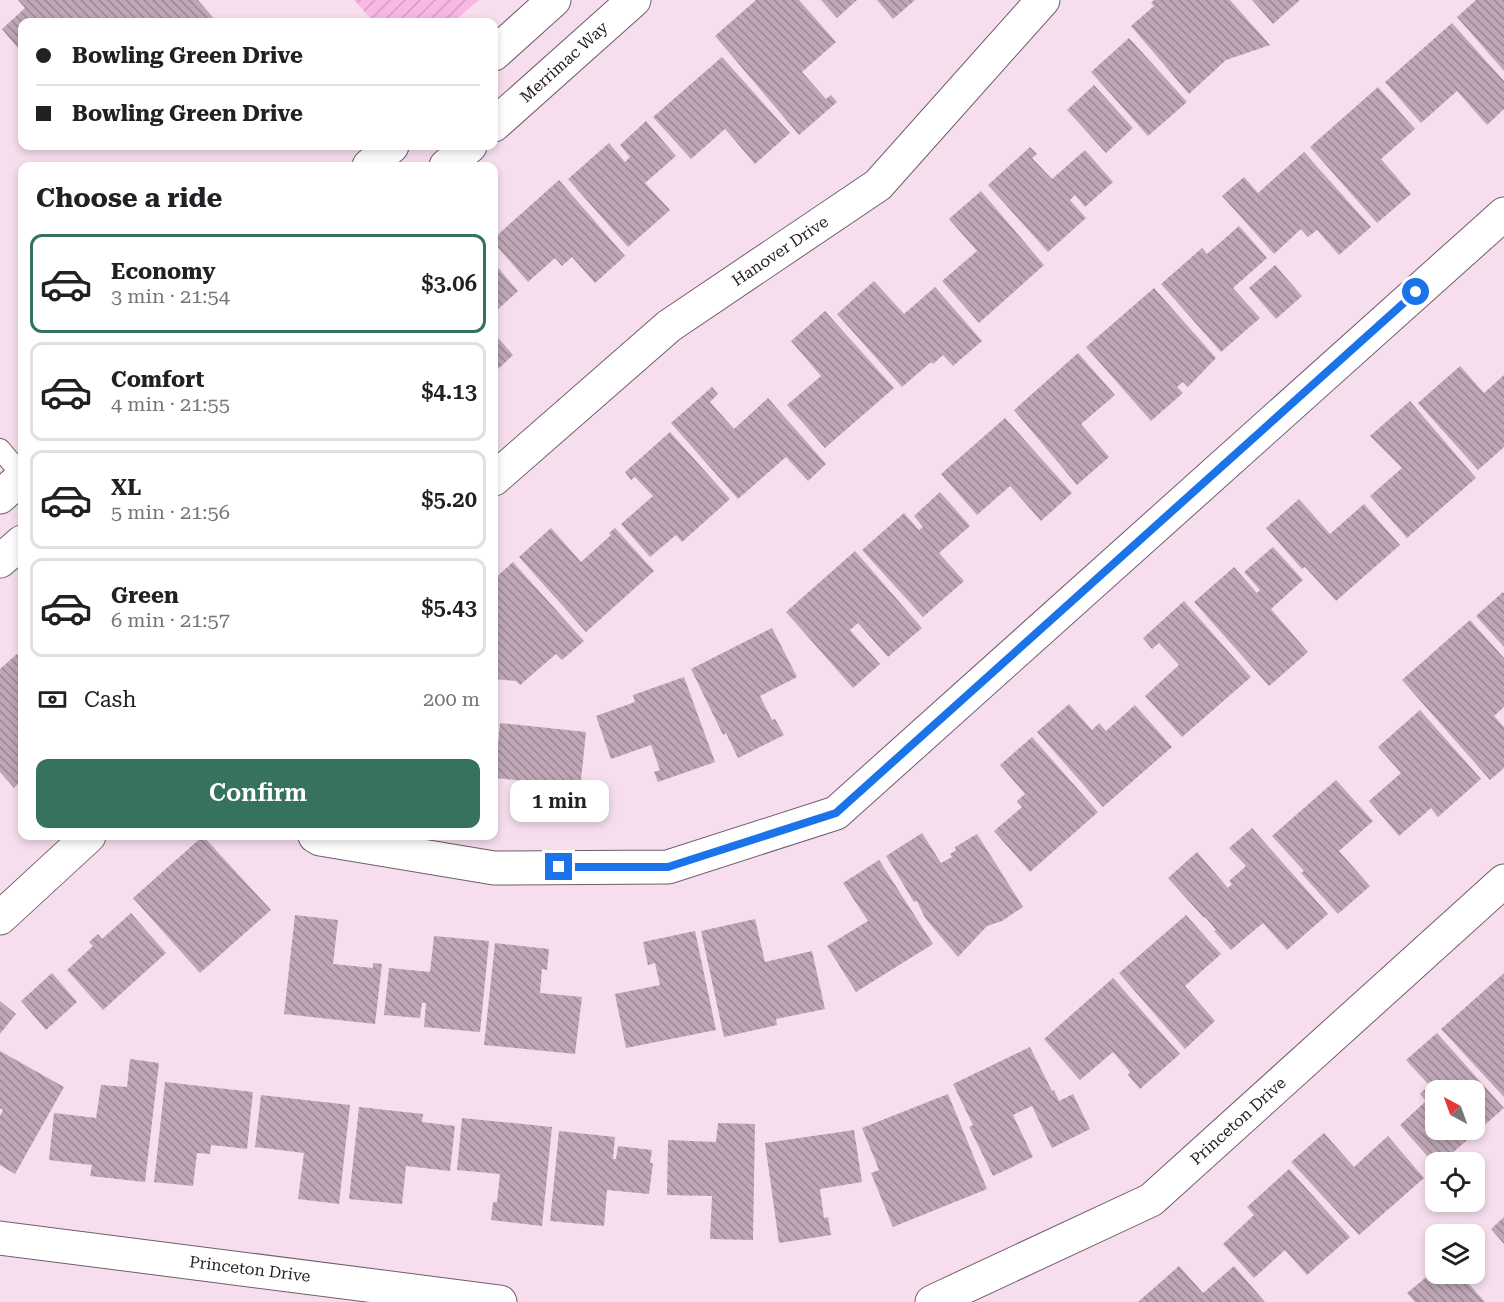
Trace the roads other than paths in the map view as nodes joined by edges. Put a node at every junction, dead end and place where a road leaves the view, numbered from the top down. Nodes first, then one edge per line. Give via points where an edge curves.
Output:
1 (554, 0) edge
2 (634, 0) edge
3 (1042, 0) edge
4 (498, 50) edge
5 (498, 121) edge
6 (387, 150) edge
7 (465, 150) edge
8 (374, 162) edge
9 (451, 162) edge
10 (1504, 213) edge
11 (0, 449) edge
12 (18, 471) edge
13 (498, 476) edge
14 (18, 480) edge
15 (0, 497) edge
16 (18, 545) edge
17 (0, 561) edge
18 (85, 840) edge
19 (326, 840) edge
20 (1504, 881) edge
21 (0, 918) edge
22 (0, 1238) edge
23 (500, 1302) edge
24 (932, 1302) edge

1 - 4 street
2 - 5 street, Merrimac Way
3 - 13 street, Hanover Drive via 878,186 669,326
6 - 8 street
7 - 9 street
10 - 19 street via 836,813 668,867 494,868
11 - 12 lane
14 - 15 street
16 - 17 street
18 - 21 street
20 - 24 street, Princeton Drive via 1151,1200
22 - 23 street, Princeton Drive

